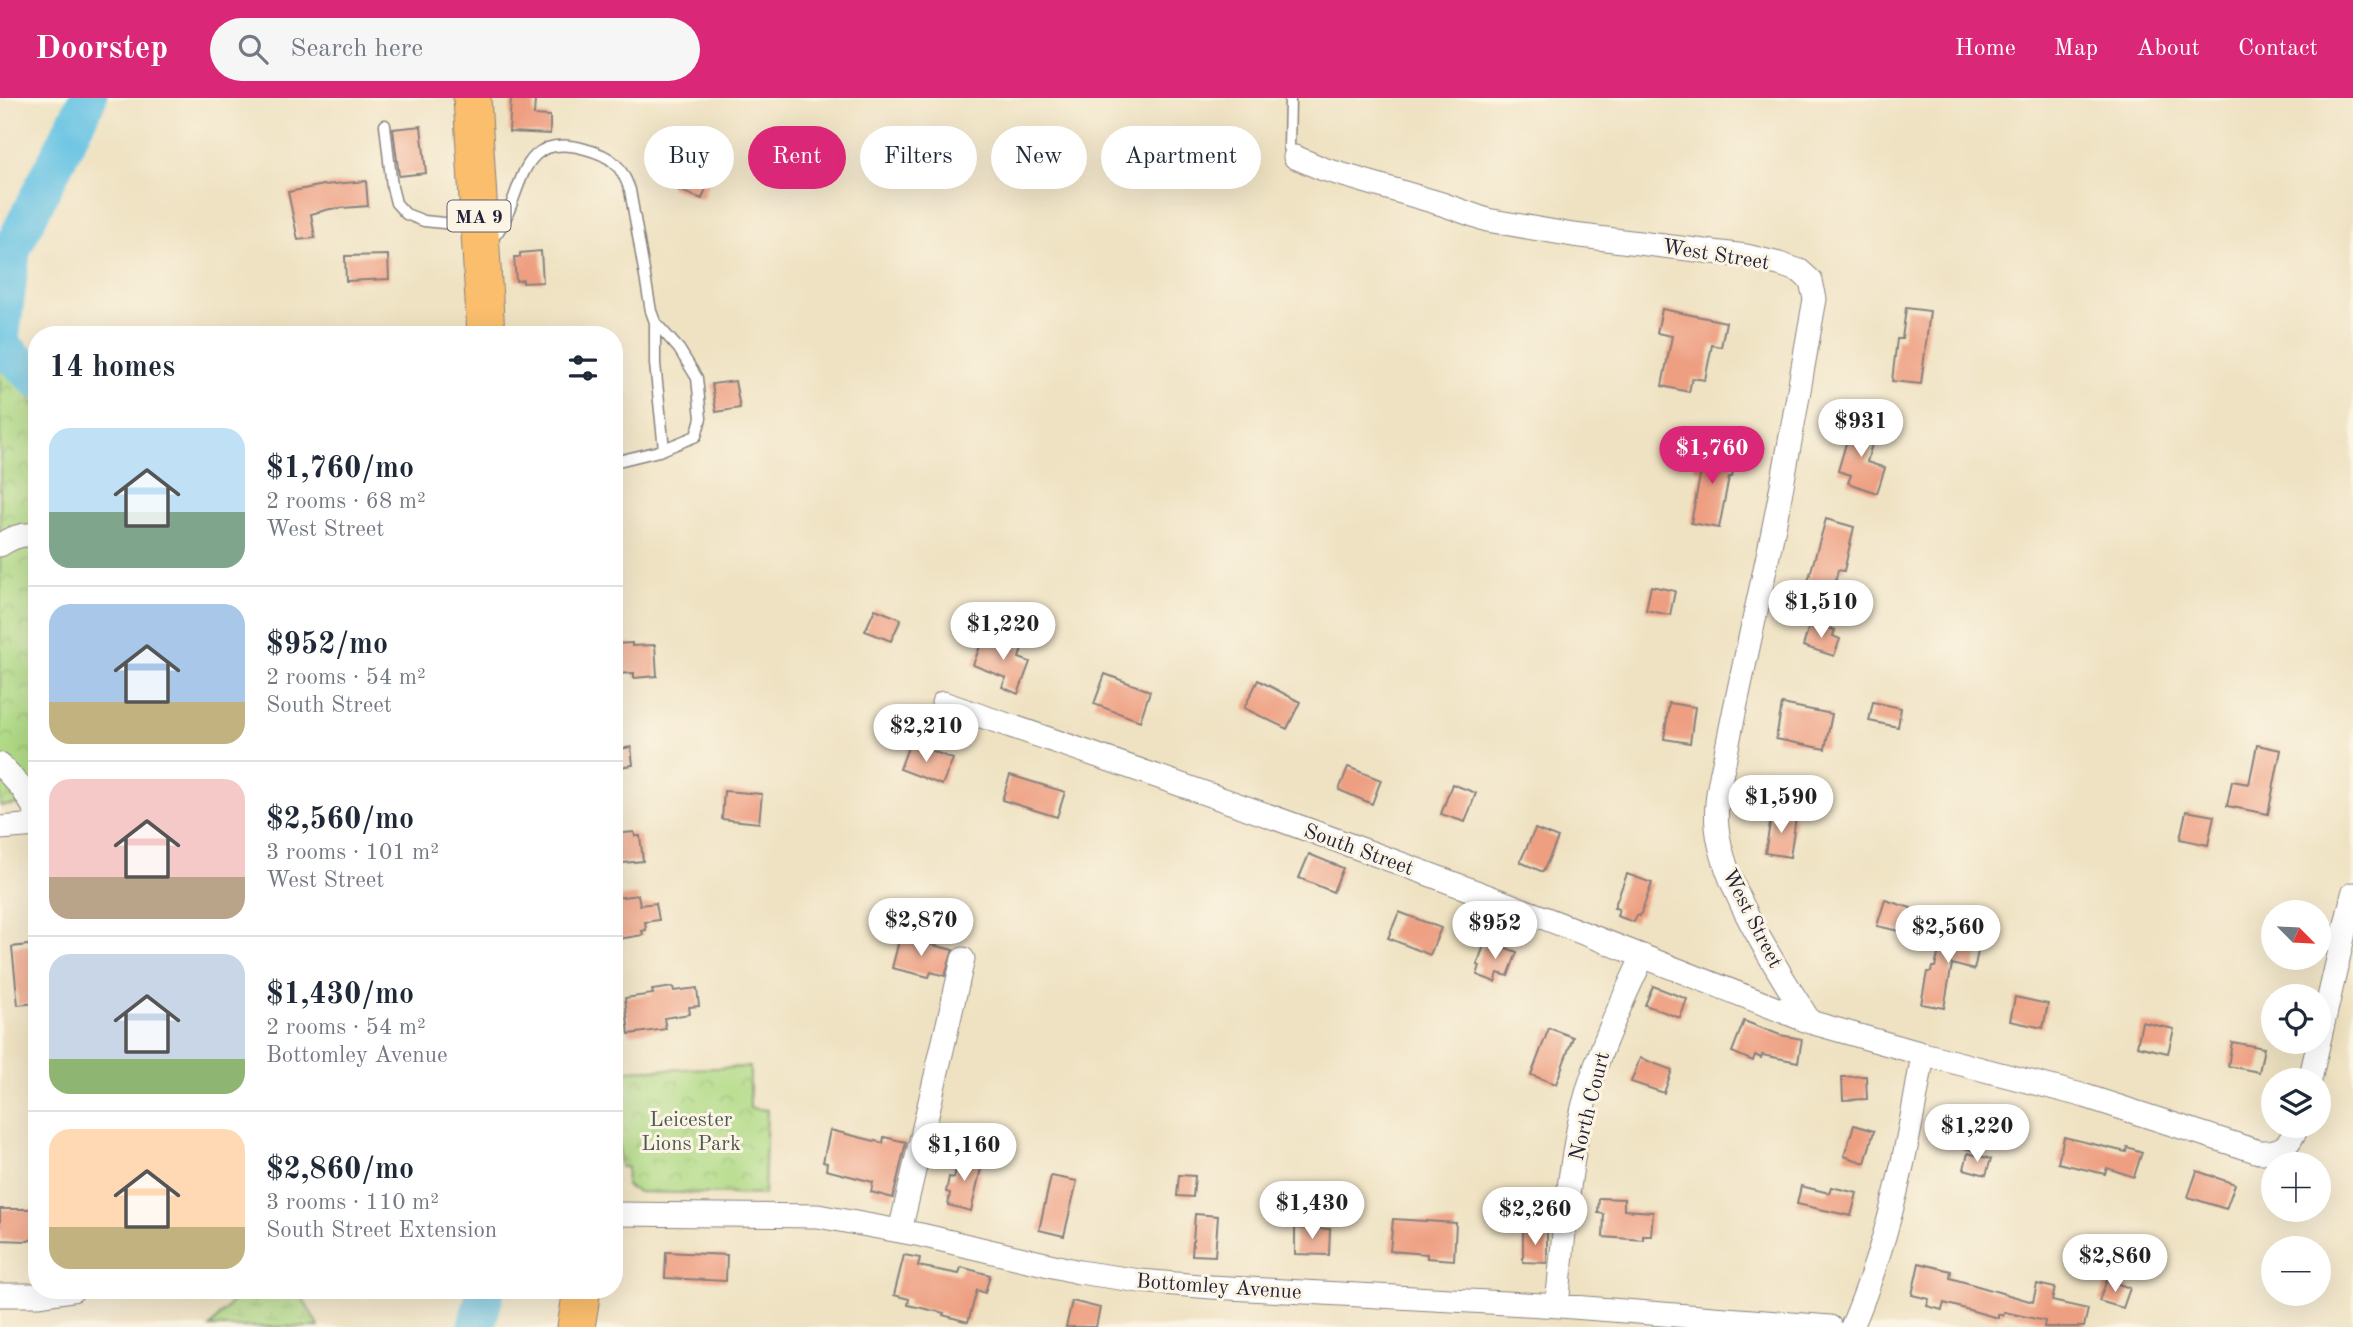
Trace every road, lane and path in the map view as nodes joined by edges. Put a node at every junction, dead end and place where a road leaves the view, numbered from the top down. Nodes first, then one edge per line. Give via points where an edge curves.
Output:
1 (472, 98) edge
2 (1290, 98) edge
3 (385, 125) dead end
4 (1295, 158) joint
5 (480, 238) junction
6 (655, 322) junction
7 (486, 326) edge
8 (664, 449) junction
9 (623, 460) edge
10 (28, 534) edge
11 (0, 545) edge
12 (943, 703) dead end
13 (0, 764) edge
14 (28, 798) edge
15 (28, 826) edge
16 (0, 828) edge
17 (2353, 894) edge
18 (1643, 956) junction
19 (963, 959) dead end
20 (1810, 1022) junction
21 (1923, 1054) junction
22 (2313, 1068) edge
23 (2291, 1138) edge
24 (623, 1214) edge
25 (900, 1231) junction
26 (28, 1295) edge
27 (0, 1296) edge
28 (581, 1299) edge
29 (1557, 1306) junction
30 (576, 1327) edge
31 (1830, 1327) edge
32 (1852, 1327) edge

1 - 5 highway, MA 9
2 - 4 lane via 1289,148
3 - 5 lane via 392,187 401,209
4 - 20 street, West Street via 1488,220 1746,256 1800,271 1811,281 1815,299 1768,558 1717,796 1723,858 1749,918
5 - 6 lane via 496,235 537,152 565,146 600,153 614,161 630,191
5 - 7 highway, MA 9
6 - 8 lane
6 - 8 lane via 693,368 701,418 696,436
8 - 9 lane
10 - 11 street
12 - 18 street, South Street via 1377,854
13 - 14 street
15 - 16 street
17 - 22 street
18 - 20 street, South Street
18 - 29 street, North Court via 1607,1035 1579,1125
19 - 25 street
20 - 21 street
21 - 23 street via 2085,1096 2259,1152 2275,1153
21 - 32 street via 1886,1233
24 - 25 street, Bottomley Avenue via 818,1216
25 - 29 street, Bottomley Avenue via 1118,1278
26 - 27 street
28 - 30 highway
29 - 31 street, Bottomley Avenue

